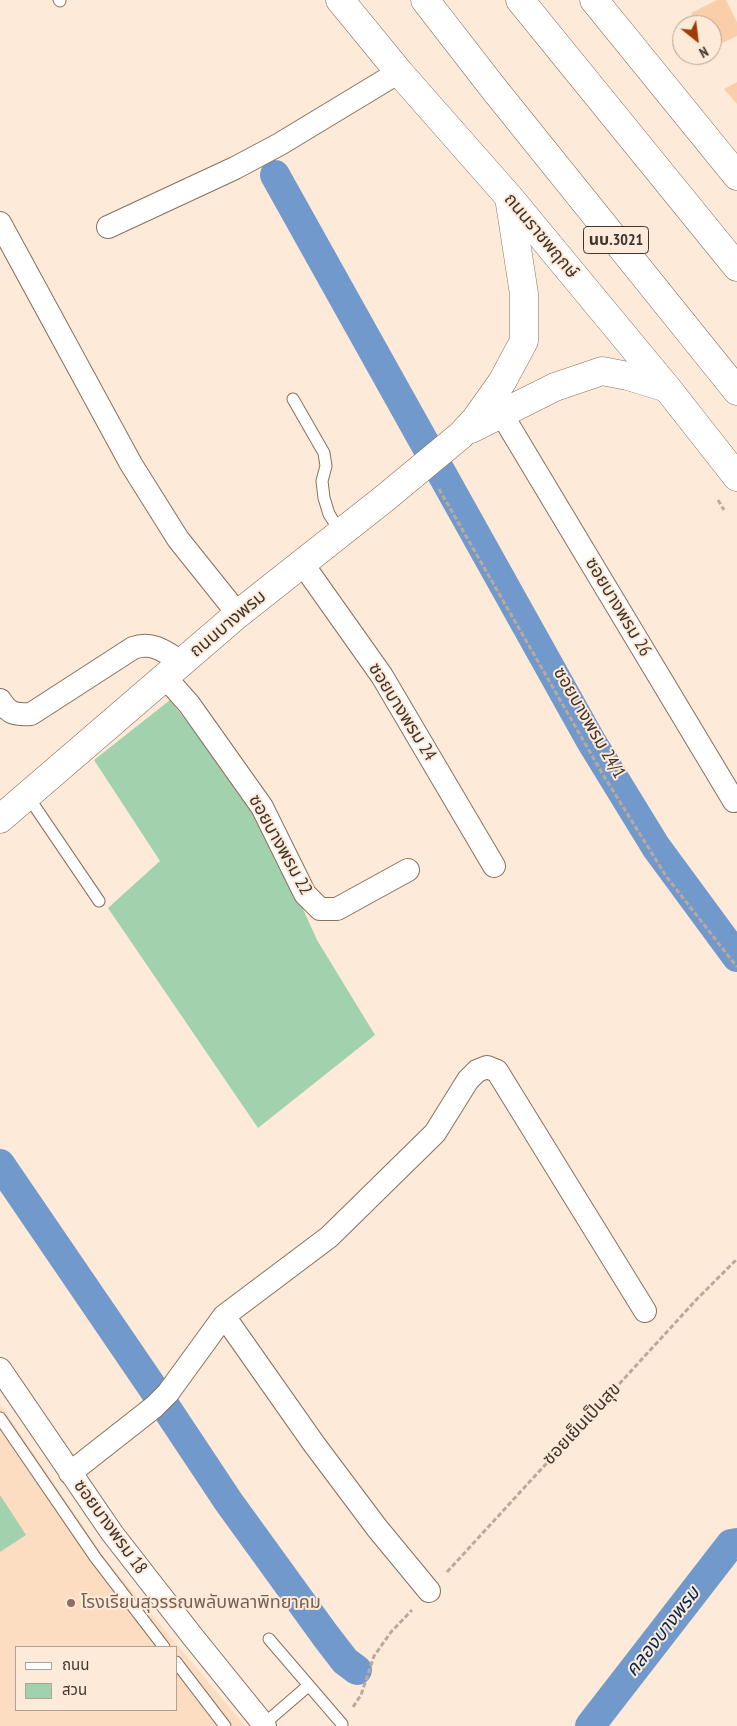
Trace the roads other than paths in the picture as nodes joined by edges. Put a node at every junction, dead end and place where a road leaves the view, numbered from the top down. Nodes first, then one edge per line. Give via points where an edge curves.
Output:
1 (340, 0) edge
2 (425, 0) edge
3 (520, 0) edge
4 (594, 0) edge
5 (399, 72) junction
6 (737, 176) edge
7 (509, 197) junction
8 (0, 223) edge
9 (108, 227) dead end
10 (737, 267) edge
11 (667, 388) junction
12 (737, 391) edge
13 (293, 399) dead end
14 (502, 413) junction
15 (461, 435) junction
16 (737, 477) edge
17 (341, 533) junction
18 (302, 563) junction
19 (238, 614) junction
20 (173, 670) junction
21 (0, 700) edge
22 (27, 796) junction
23 (734, 800) dead end
24 (0, 819) edge
25 (494, 866) dead end
26 (408, 870) dead end
27 (99, 901) dead end
28 (645, 1310) dead end
29 (224, 1316) junction
30 (0, 1369) edge
31 (0, 1418) edge
32 (70, 1472) junction
33 (429, 1591) road end
34 (269, 1639) dead end
35 (163, 1646) edge
36 (178, 1665) edge
37 (308, 1686) junction
38 (342, 1724) road end
39 (265, 1725) edge
40 (225, 1726) edge

1 - 5 main road, ถนนราชพฤกษ์ / นบ.3021
2 - 12 main road, นบ.3021
3 - 10 main road
4 - 6 main road
5 - 7 main road, ถนนราชพฤกษ์ / นบ.3021
5 - 9 street via 257,156
7 - 11 main road, ถนนราชพฤกษ์ / นบ.3021
7 - 15 main road, ถนนบางพรม via 524,294 524,341 502,382
8 - 19 street via 131,464 178,538
11 - 14 main road, ถนนบางพรม via 602,371 555,387
11 - 16 main road, ถนนราชพฤกษ์ / นบ.3021
13 - 17 lane via 324,453 324,498
14 - 15 main road, ถนนบางพรม
14 - 23 street, ซอยบางพรม 26
15 - 17 main road, ถนนบางพรม via 433,466
17 - 18 main road, ถนนบางพรม
18 - 19 main road, ถนนบางพรม
18 - 25 street, ซอยบางพรม 24 via 382,676
19 - 20 main road, ถนนบางพรม
20 - 21 street, ซอยบางพรม 22 via 155,646 140,646 31,714 16,714 5,708
20 - 22 main road, ถนนบางพรม
20 - 26 street, ซอยบางพรม 22 via 189,704 262,807 305,894 320,909 337,909
22 - 24 main road, ถนนบางพรม
22 - 27 lane
28 - 29 street via 497,1071 487,1067 468,1080 436,1133 329,1237
29 - 32 street via 161,1400
29 - 33 street via 314,1444
30 - 32 street, ซอยบางพรม 18
31 - 35 lane via 95,1557
32 - 39 street, ซอยบางพรม 18 via 112,1533
34 - 37 lane
36 - 40 lane
37 - 38 lane
37 - 39 lane

